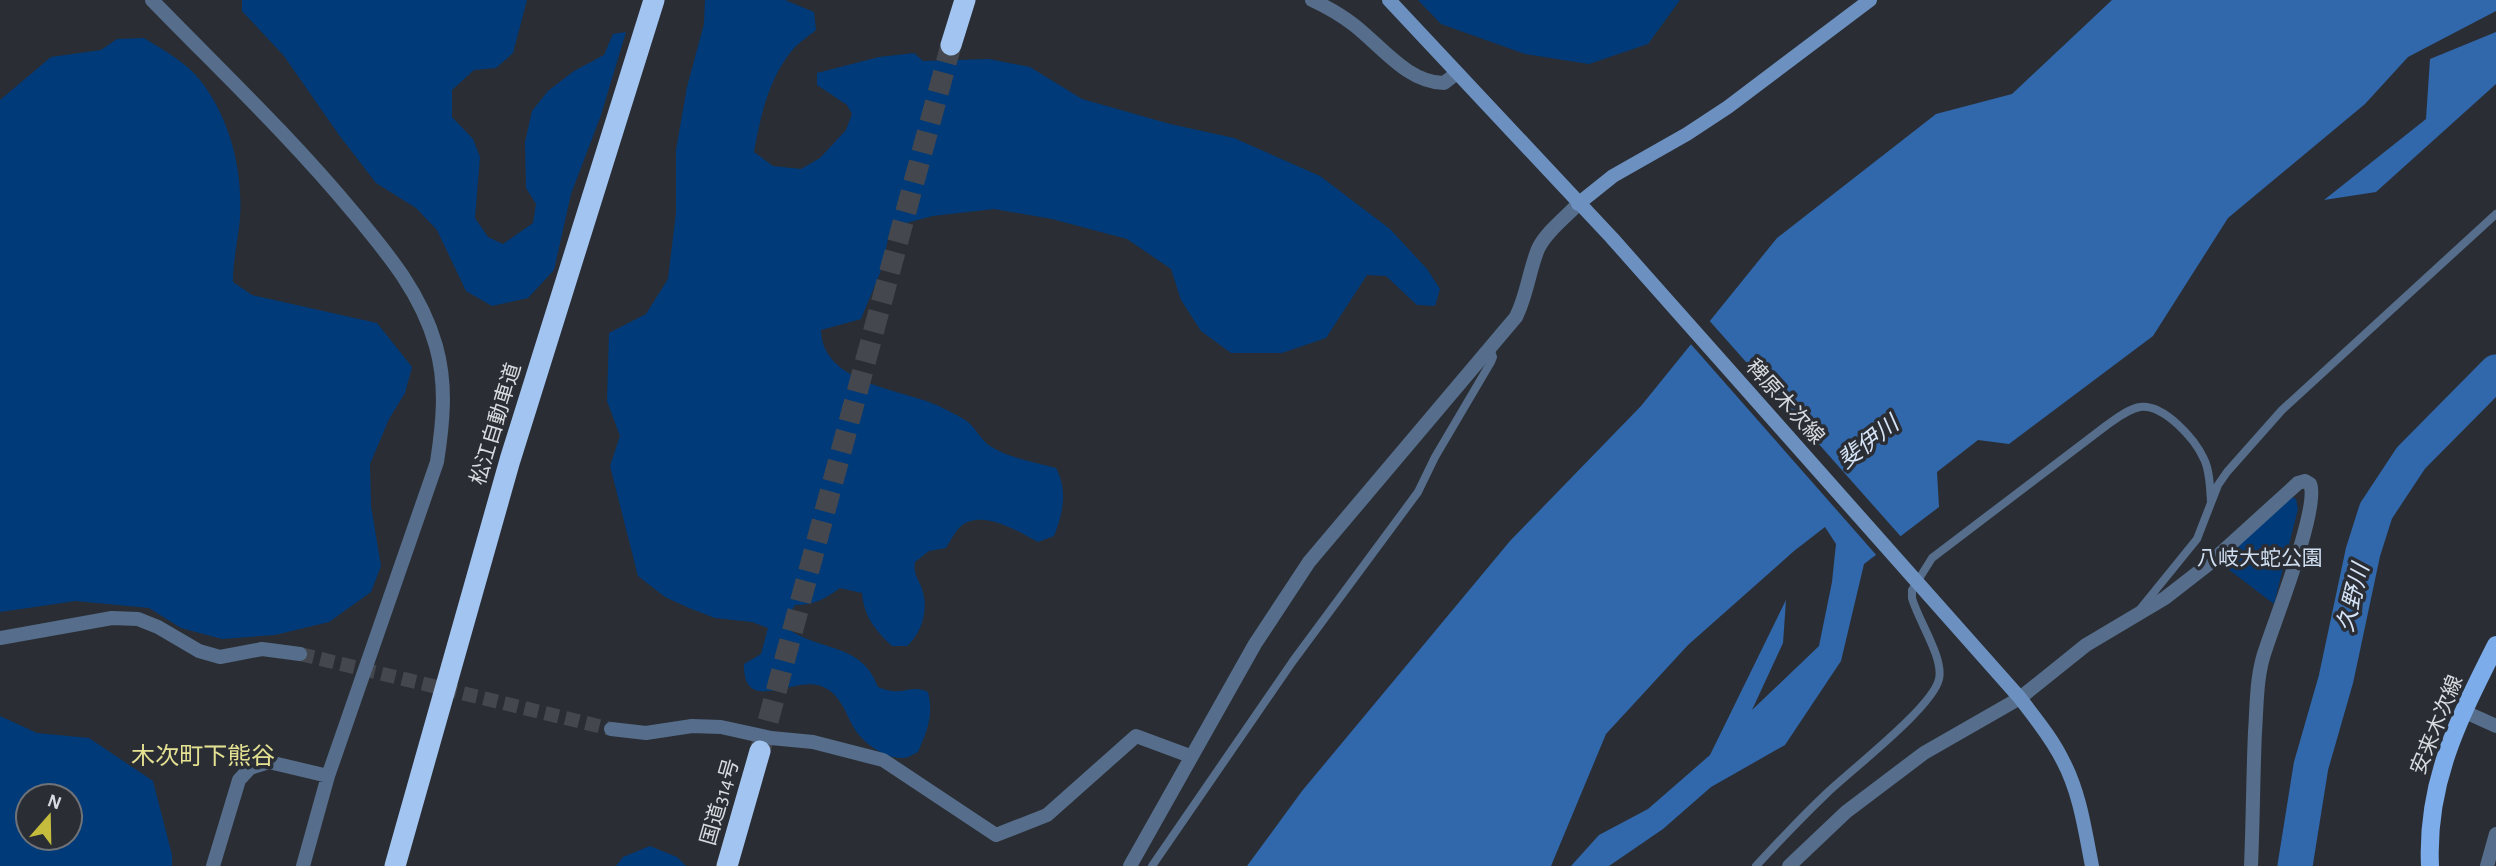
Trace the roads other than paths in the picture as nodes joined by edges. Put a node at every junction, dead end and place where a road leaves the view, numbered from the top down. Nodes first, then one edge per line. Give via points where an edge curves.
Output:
1 (152, 0) edge
2 (654, 0) edge
3 (965, 0) edge
4 (1312, 0) edge
5 (1389, 0) edge
6 (1870, 0) edge
7 (951, 45) tunnel mouth
8 (1457, 73) junction
9 (1578, 204) junction
10 (2496, 214) edge
11 (1490, 348) junction
12 (2211, 502) junction
13 (2134, 616) junction
14 (0, 638) edge
15 (2496, 645) edge
16 (299, 654) tunnel mouth
17 (2017, 695) junction
18 (2463, 711) junction
19 (2496, 726) edge
20 (611, 729) tunnel mouth
21 (760, 751) tunnel mouth
22 (1190, 756) junction
23 (328, 776) junction
24 (2496, 834) edge
25 (213, 866) edge
26 (303, 866) edge
27 (395, 866) edge
28 (727, 866) edge
29 (1130, 866) edge
30 (1152, 866) edge
31 (1756, 866) edge
32 (1789, 866) edge
33 (2092, 866) edge
34 (2251, 866) edge
35 (2430, 866) edge
36 (2487, 866) edge

1 - 23 street via 318,170 399,267 421,304 436,346 443,381 437,462
2 - 27 highway, 松江自動車道 via 510,460
3 - 7 highway
4 - 8 street via 1343,16 1409,72 1444,83
5 - 8 main road, 稗原木次線
6 - 9 main road via 1728,107 1613,176
8 - 9 main road, 稗原木次線
9 - 11 street via 1542,242 1516,317
9 - 17 main road, 稗原木次線
10 - 12 lane via 2282,410 2227,472
11 - 22 street via 1309,562
11 - 30 lane via 1491,362 1418,492 1293,661
12 - 13 lane via 2197,539
12 - 31 lane via 2206,461 2189,439 2164,412 2136,408 1932,558 1912,590 1912,598 1938,662 1937,684 1903,724
13 - 17 street
13 - 34 street via 2210,563 2298,483 2310,484 2308,517 2258,682
14 - 16 street via 112,618 138,619 220,657 262,649
15 - 18 main road, 安来木次線
17 - 32 street via 1924,753 1846,812
17 - 33 main road, 稗原木次線 via 2064,762 2080,806
18 - 19 street
18 - 35 main road, 安来木次線 via 2434,795
20 - 22 street via 646,733 721,727 813,742 883,760 996,835 1047,815 1136,736
21 - 28 highway, 国道314号
22 - 29 street
23 - 25 street via 269,762 250,768 239,780
23 - 26 street
24 - 36 street

